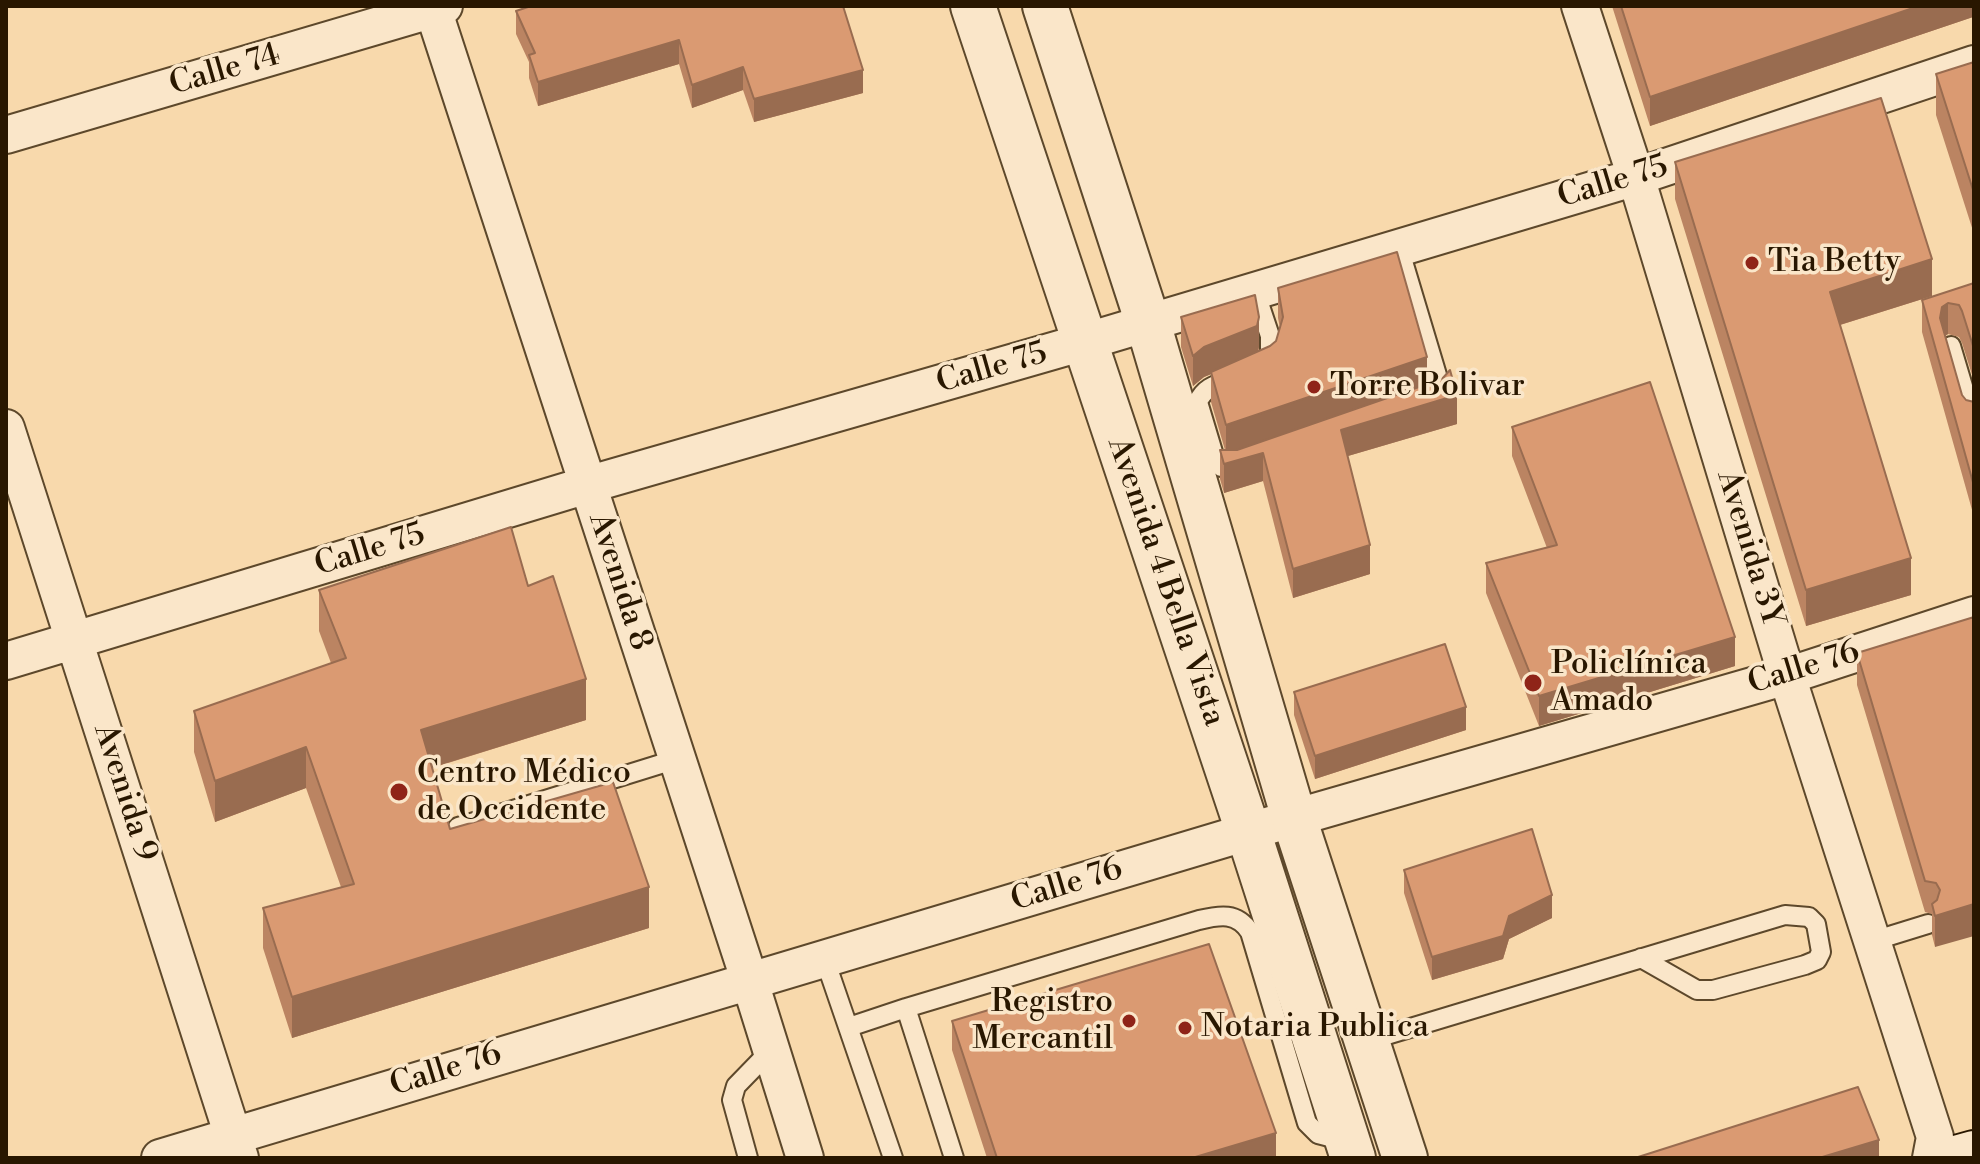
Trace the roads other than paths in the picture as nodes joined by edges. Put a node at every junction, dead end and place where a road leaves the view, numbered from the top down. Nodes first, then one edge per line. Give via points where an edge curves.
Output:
1 (973, 6) edge
2 (1045, 6) edge
3 (1580, 6) edge
4 (436, 7) edge
5 (1974, 64) edge
6 (6, 135) edge
7 (1636, 177) junction
8 (1399, 248) junction
9 (1255, 291) junction
10 (1148, 323) junction
11 (1084, 342) junction
12 (1951, 346) edge
13 (1418, 404) edge
14 (1974, 423) edge
15 (6, 428) edge
16 (1261, 457) edge
17 (587, 485) junction
18 (1974, 615) edge
19 (75, 640) junction
20 (6, 661) edge
21 (1787, 676) junction
22 (677, 759) junction
23 (1294, 818) junction
24 (458, 827) edge
25 (1248, 831) junction
26 (1928, 924) dead end
27 (1873, 941) junction
28 (1641, 958) junction
29 (825, 960) junction
30 (750, 982) junction
31 (906, 1008) junction
32 (849, 1027) junction
33 (1367, 1041) junction
34 (771, 1050) junction
35 (237, 1147) edge
36 (1351, 1150) edge
37 (1953, 1153) edge
38 (160, 1158) edge
39 (748, 1158) edge
40 (805, 1158) edge
41 (893, 1158) edge
42 (954, 1158) edge
43 (1405, 1158) edge

1 - 11 street, Avenida 4 Bella Vista
2 - 10 street, Avenida 4 Bella Vista
3 - 7 street, Avenida 3Y
4 - 6 street, Calle 74
4 - 17 street, Avenida 8
5 - 7 street, Calle 75
7 - 8 street, Calle 75
7 - 21 street, Avenida 3Y
8 - 9 street, Calle 75
8 - 13 lane via 1440,385 1438,396
9 - 10 street, Calle 75
9 - 16 lane via 1270,336 1270,358 1266,365 1209,388 1198,402 1221,467
10 - 11 street, Calle 75
10 - 23 street, Avenida 4 Bella Vista
11 - 17 street, Calle 75
11 - 25 street, Avenida 4 Bella Vista
12 - 14 lane
15 - 19 street, Avenida 9
17 - 19 street, Calle 75
17 - 22 street, Avenida 8
18 - 21 street, Calle 76
19 - 20 street, Calle 75
19 - 35 street, Avenida 9
21 - 23 street, Calle 76
21 - 27 street, Avenida 3Y
22 - 24 lane
22 - 30 street, Avenida 8
23 - 25 street, Calle 76
23 - 33 street, Avenida 4 Bella Vista
25 - 29 street, Calle 76
25 - 36 street, Avenida 4 Bella Vista
26 - 27 lane
27 - 37 street, Avenida 3Y
28 - 28 lane via 1785,915 1809,917 1816,924 1821,952 1805,965 1713,990 1697,990
28 - 33 lane
29 - 30 street, Calle 76
29 - 32 lane
30 - 34 street, Avenida 8
30 - 35 street, Calle 76
31 - 32 lane
31 - 36 lane via 1199,920 1234,917 1250,932 1307,1123
31 - 42 lane
32 - 41 lane
33 - 43 street, Avenida 4 Bella Vista
34 - 39 lane via 733,1093
34 - 40 street, Avenida 8
35 - 38 street, Calle 76

